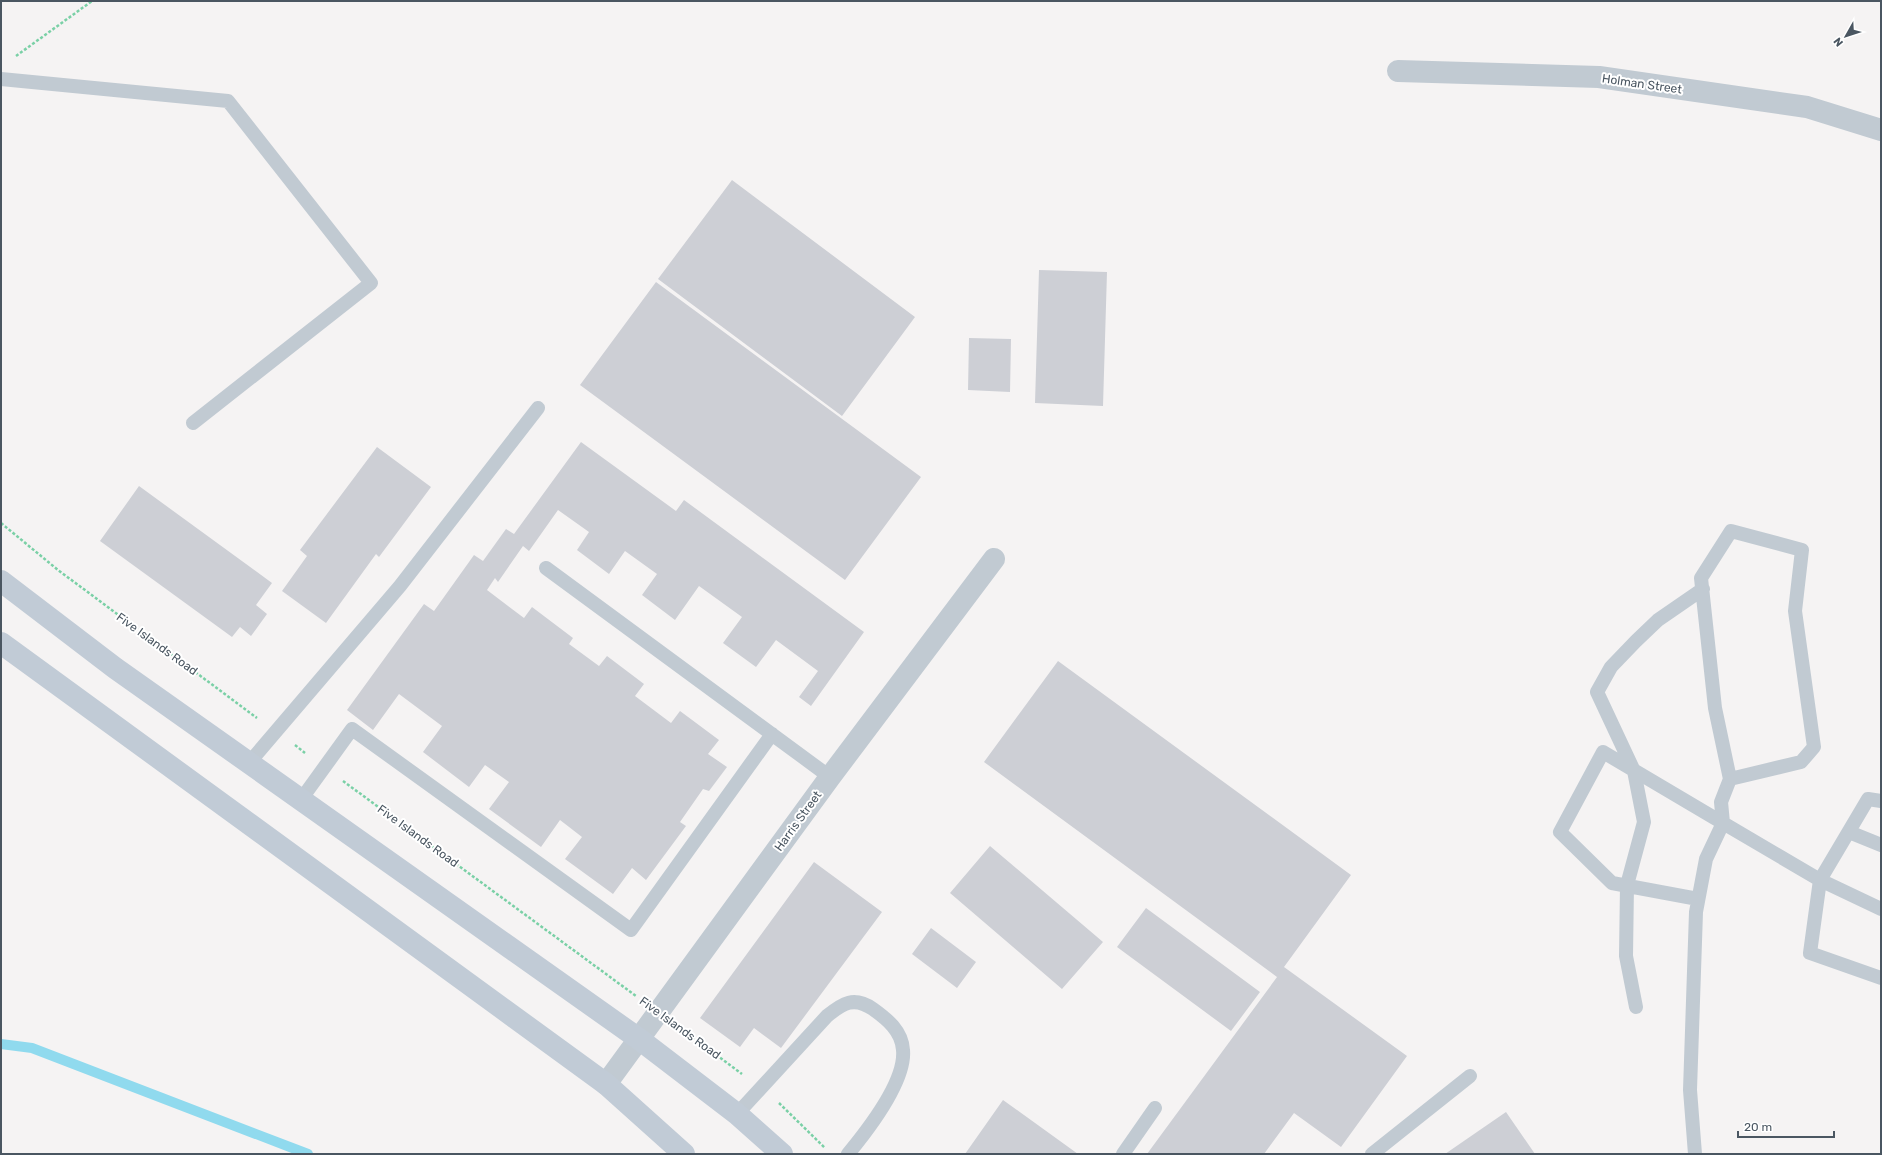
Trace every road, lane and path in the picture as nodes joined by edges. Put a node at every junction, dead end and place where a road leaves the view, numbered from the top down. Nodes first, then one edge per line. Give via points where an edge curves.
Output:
1 (92, 1) edge
2 (13, 58) dead end
3 (1398, 71) dead end
4 (1, 78) edge
5 (1881, 130) edge
6 (538, 408) dead end
7 (193, 424) dead end
8 (1, 523) edge
9 (994, 559) dead end
10 (546, 568) dead end
11 (1, 581) edge
12 (1703, 589) junction
13 (1, 644) edge
14 (276, 732) junction
15 (772, 734) junction
16 (249, 764) junction
17 (325, 767) junction
18 (1634, 770) junction
19 (830, 777) junction
20 (1730, 779) junction
21 (300, 801) junction
22 (1881, 801) edge
23 (1723, 823) junction
24 (1848, 832) junction
25 (1881, 845) edge
26 (1820, 880) junction
27 (1626, 885) junction
28 (1698, 899) junction
29 (1881, 909) edge
30 (1881, 978) edge
31 (1636, 1007) dead end
32 (658, 1012) junction
33 (639, 1040) junction
34 (1470, 1076) dead end
35 (606, 1084) junction
36 (761, 1088) junction
37 (1155, 1108) dead end
38 (737, 1114) junction
39 (826, 1149) dead end
40 (684, 1154) edge
41 (782, 1154) edge
42 (848, 1154) edge
43 (1123, 1154) edge
44 (1372, 1154) edge
45 (1695, 1154) edge

1 - 2 path
3 - 5 street, Holman Street via 1599,77 1807,107
4 - 7 lane via 228,102 371,283
6 - 14 lane via 400,586
8 - 14 path, Five Islands Road via 58,570
9 - 19 street, Harris Street
10 - 15 lane
11 - 16 main road via 115,668
12 - 18 lane via 1658,620 1636,641 1612,667 1597,692
12 - 20 lane via 1715,708
12 - 20 lane via 1702,578 1731,531 1802,550 1795,611 1814,747 1801,762
13 - 35 main road
14 - 16 lane
14 - 17 path, Five Islands Road
15 - 17 lane via 631,930 352,729
15 - 19 lane
16 - 21 main road
17 - 21 lane
17 - 32 path, Five Islands Road
18 - 23 lane
18 - 27 lane via 1644,822
18 - 27 lane via 1603,752 1560,832 1612,883
19 - 32 street, Harris Street
20 - 23 lane via 1721,802
21 - 33 main road
22 - 24 lane via 1868,799
23 - 26 lane
23 - 28 lane via 1706,859
24 - 25 lane
24 - 26 lane
26 - 29 lane
26 - 30 lane via 1810,953
27 - 28 lane
27 - 31 lane via 1626,956
28 - 45 lane via 1690,1090
32 - 33 street, Harris Street
32 - 36 path, Five Islands Road
33 - 35 street, Harris Street
33 - 38 main road
34 - 44 lane
35 - 40 main road
36 - 38 lane
36 - 39 path, Five Islands Road
36 - 42 lane via 827,1016 839,1007 852,1001 865,1004 889,1021 904,1050 901,1066 870,1127
37 - 43 lane
38 - 41 main road

